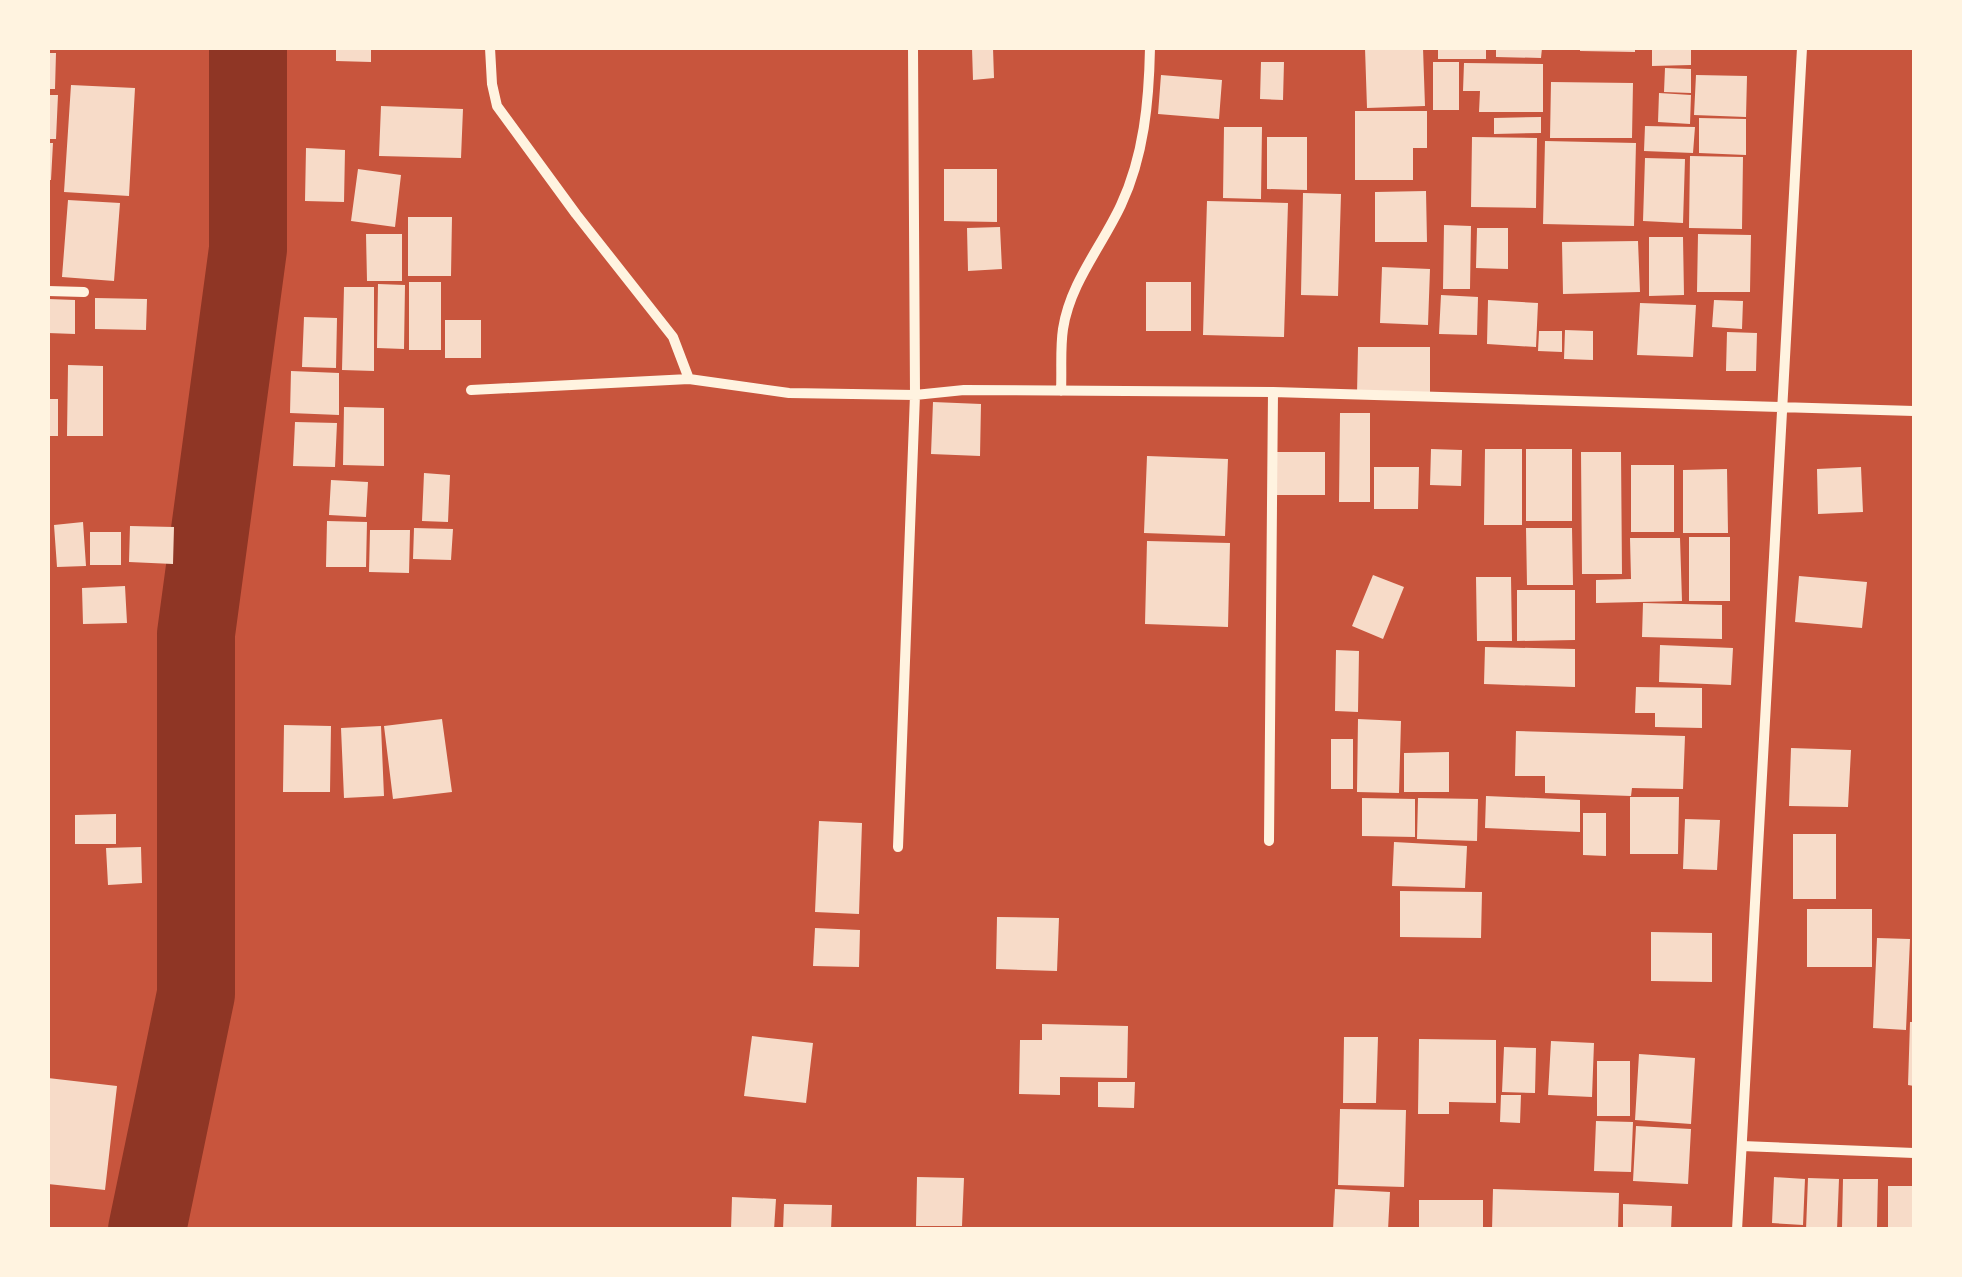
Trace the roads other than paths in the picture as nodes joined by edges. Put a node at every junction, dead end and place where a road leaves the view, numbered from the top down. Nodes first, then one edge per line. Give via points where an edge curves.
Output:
1 (490, 48) edge
2 (913, 48) edge
3 (1150, 48) edge
4 (1802, 48) edge
5 (48, 291) edge
6 (84, 292) dead end
7 (690, 379) junction
8 (470, 390) dead end
9 (1061, 391) junction
10 (1272, 392) junction
11 (915, 395) junction
12 (1780, 407) junction
13 (1914, 411) edge
14 (1269, 842) dead end
15 (898, 847) dead end
16 (1742, 1146) junction
17 (1914, 1153) edge
18 (1737, 1230) edge

1 - 7 street via 498,106 673,336
2 - 11 street
3 - 9 street via 1141,147 1122,204 1080,279 1063,328
4 - 12 street
5 - 6 street
7 - 8 street
7 - 11 street via 789,393
9 - 10 street
9 - 11 street
10 - 12 street
10 - 14 street
11 - 15 street
12 - 13 street
12 - 16 street
16 - 17 street
16 - 18 street

